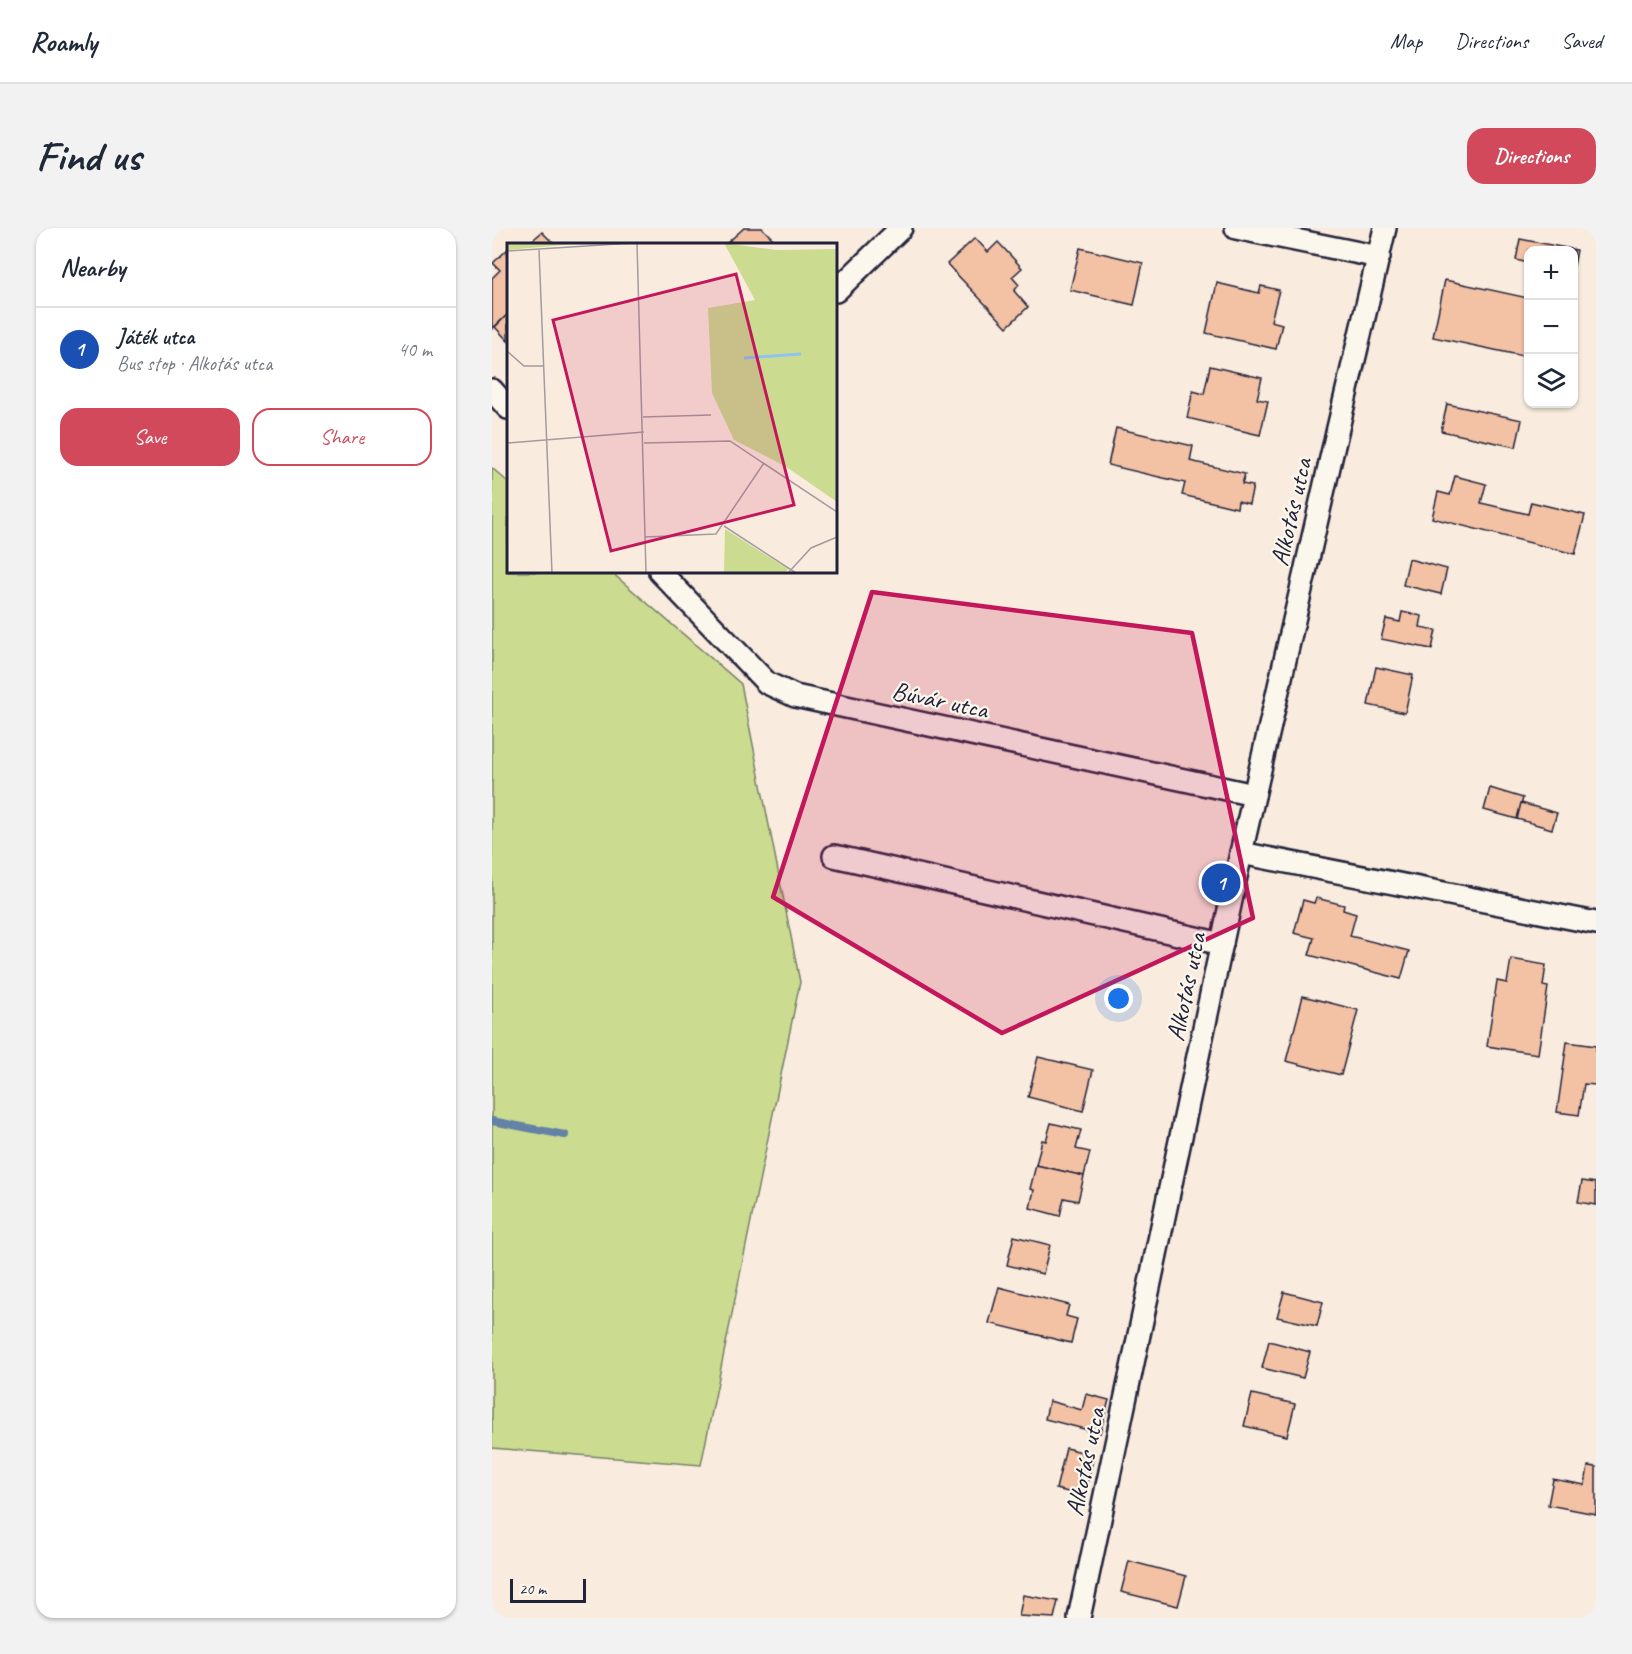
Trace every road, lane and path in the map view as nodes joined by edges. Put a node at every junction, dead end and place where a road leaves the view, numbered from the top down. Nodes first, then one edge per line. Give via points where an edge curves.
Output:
1 (900, 228) edge
2 (1236, 228) edge
3 (1386, 228) edge
4 (1379, 257) junction
5 (837, 290) edge
6 (492, 390) edge
7 (507, 407) edge
8 (661, 573) edge
9 (1254, 795) junction
10 (1241, 854) junction
11 (834, 856) dead end
12 (1596, 923) edge
13 (1222, 944) junction
14 (1079, 1618) edge

1 - 5 street
2 - 4 street
3 - 4 street, Alkotás utca
4 - 9 street, Alkotás utca
6 - 7 street
8 - 9 street, Búvár utca via 766,683 795,696
9 - 10 street, Alkotás utca
10 - 12 street
10 - 13 street, Alkotás utca
11 - 13 street
13 - 14 street, Alkotás utca

